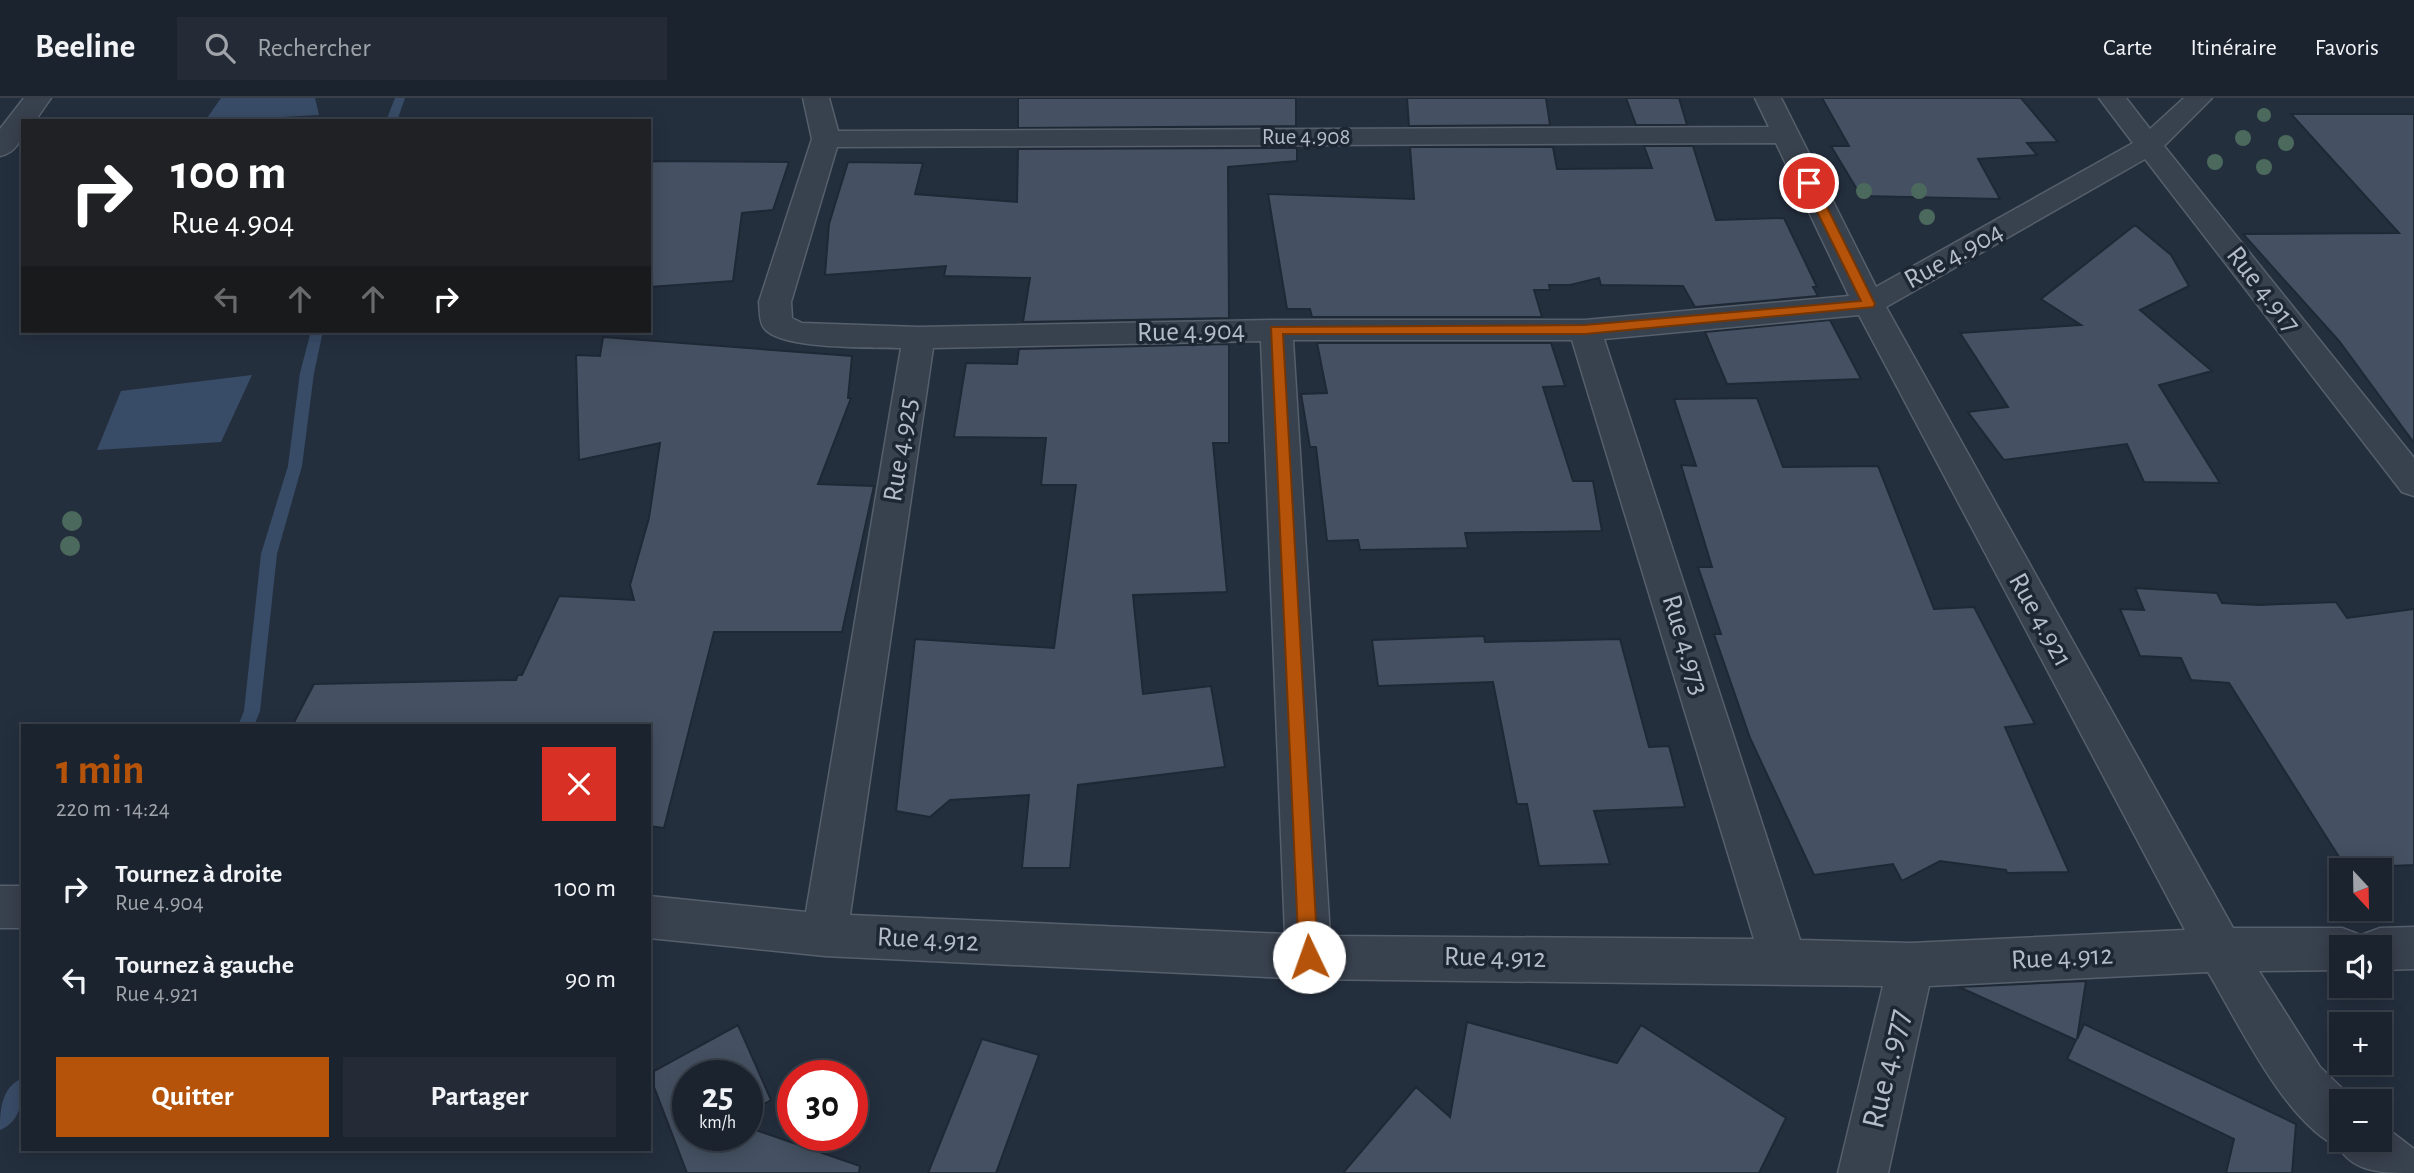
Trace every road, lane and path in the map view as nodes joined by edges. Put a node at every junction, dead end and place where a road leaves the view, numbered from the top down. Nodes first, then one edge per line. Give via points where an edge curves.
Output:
1 (38, 98) edge
2 (816, 98) edge
3 (1768, 98) edge
4 (2112, 98) edge
5 (2199, 98) edge
6 (22, 119) edge
7 (21, 120) edge
8 (1785, 135) junction
9 (826, 139) junction
10 (2149, 145) junction
11 (0, 148) edge
12 (1869, 304) junction
13 (1276, 330) junction
14 (1585, 330) junction
15 (919, 338) junction
16 (2414, 483) edge
17 (0, 907) edge
18 (21, 907) edge
19 (651, 918) edge
20 (825, 935) junction
21 (2414, 948) edge
22 (2329, 949) edge
23 (2392, 949) edge
24 (2220, 950) junction
25 (1309, 957) junction
26 (1784, 961) junction
27 (1911, 965) junction
28 (2329, 1110) edge
29 (2377, 1152) edge
30 (1863, 1173) edge
31 (2404, 1173) edge

1 - 6 street
2 - 9 street
3 - 8 street, Rue 4.921
4 - 10 street, Rue 4.917
5 - 10 street, Rue 4.904
7 - 11 street
8 - 9 street, Rue 4.908
8 - 12 street, Rue 4.921
9 - 15 street via 775,302 777,324 797,333
10 - 12 street, Rue 4.904
10 - 16 street, Rue 4.917
12 - 14 street, Rue 4.904
12 - 24 street, Rue 4.921
13 - 14 street, Rue 4.904
13 - 15 street, Rue 4.904
13 - 25 street
14 - 26 street, Rue 4.973
15 - 20 street, Rue 4.925
17 - 18 street
19 - 20 street, Rue 4.912
20 - 25 street, Rue 4.912
21 - 23 street
22 - 24 street, Rue 4.912
24 - 27 street, Rue 4.912
24 - 28 street, Rue 4.921 via 2303,1084
25 - 26 street, Rue 4.912
26 - 27 street, Rue 4.912
27 - 30 street, Rue 4.977
29 - 31 street

